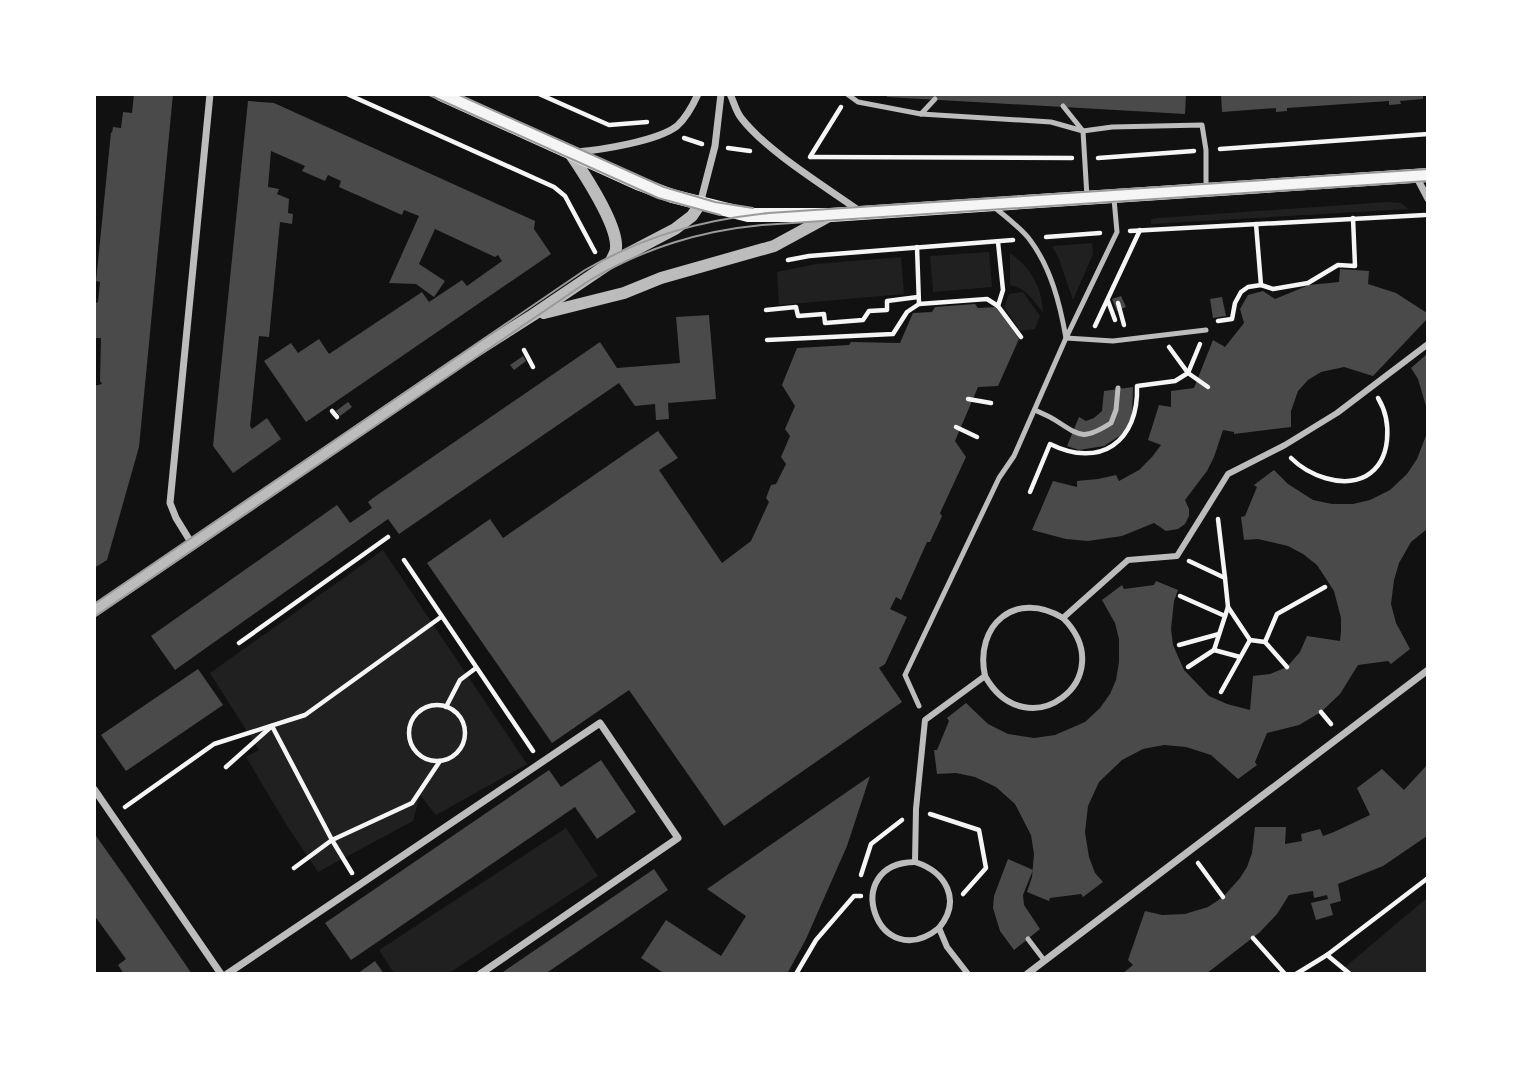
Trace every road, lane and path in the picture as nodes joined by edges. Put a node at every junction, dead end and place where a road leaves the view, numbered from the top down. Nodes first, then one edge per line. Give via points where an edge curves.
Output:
1 (210, 94) edge
2 (347, 94) edge
3 (441, 94) edge
4 (539, 94) edge
5 (698, 94) edge
6 (721, 94) edge
7 (730, 94) edge
8 (847, 95) edge
9 (935, 100) dead end
10 (1063, 106) dead end
11 (922, 114) junction
12 (657, 126) dead end
13 (1083, 131) junction
14 (1427, 134) edge
15 (691, 142) dead end
16 (698, 144) dead end
17 (740, 149) dead end
18 (747, 150) dead end
19 (1206, 150) junction
20 (570, 153) junction
21 (1070, 158) dead end
22 (1095, 158) dead end
23 (1422, 176) edge
24 (572, 185) dead end
25 (1206, 190) junction
26 (565, 196) junction
27 (1114, 196) junction
28 (1087, 198) junction
29 (1427, 199) edge
30 (700, 204) junction
31 (990, 204) junction
32 (862, 212) junction
33 (831, 215) junction
34 (1424, 215) dead end
35 (1353, 218) junction
36 (1256, 224) junction
37 (1091, 234) dead end
38 (1044, 238) dead end
39 (1016, 240) dead end
40 (998, 242) junction
41 (592, 247) dead end
42 (917, 247) junction
43 (787, 261) dead end
44 (610, 263) junction
45 (1261, 285) junction
46 (918, 297) junction
47 (1107, 300) junction
48 (1118, 303) dead end
49 (919, 304) junction
50 (998, 306) junction
51 (766, 310) dead end
52 (533, 315) junction
53 (1115, 320) dead end
54 (1206, 331) junction
55 (1161, 336) junction
56 (1021, 337) dead end
57 (1066, 338) junction
58 (766, 340) dead end
59 (1089, 340) junction
60 (1128, 340) junction
61 (1427, 344) edge
62 (524, 350) dead end
63 (533, 367) dead end
64 (1188, 373) junction
65 (1208, 387) dead end
66 (1118, 388) dead end
67 (1372, 388) junction
68 (968, 399) dead end
69 (991, 403) dead end
70 (1035, 410) junction
71 (332, 411) dead end
72 (337, 417) dead end
73 (956, 427) dead end
74 (977, 437) dead end
75 (1285, 445) junction
76 (1215, 494) junction
77 (388, 537) dead end
78 (192, 544) junction
79 (1177, 556) junction
80 (404, 560) dead end
81 (1225, 578) junction
82 (1325, 587) dead end
83 (1180, 597) dead end
84 (1228, 607) junction
85 (94, 611) edge
86 (1225, 616) junction
87 (441, 617) junction
88 (1063, 618) junction
89 (1219, 634) junction
90 (1250, 640) junction
91 (1265, 642) junction
92 (239, 643) dead end
93 (1179, 645) dead end
94 (1214, 650) junction
95 (1240, 657) junction
96 (1188, 667) dead end
97 (1287, 667) dead end
98 (477, 668) junction
99 (1427, 670) edge
100 (985, 677) junction
101 (1221, 692) dead end
102 (919, 706) dead end
103 (446, 707) junction
104 (272, 726) junction
105 (440, 761) junction
106 (541, 763) junction
107 (226, 767) dead end
108 (94, 789) edge
109 (113, 816) junction
110 (331, 840) junction
111 (1189, 852) junction
112 (344, 862) dead end
113 (915, 862) junction
114 (294, 868) dead end
115 (1427, 878) edge
116 (872, 896) junction
117 (1223, 897) dead end
118 (939, 928) junction
119 (1253, 937) dead end
120 (1028, 939) dead end
121 (1327, 955) junction
122 (1044, 960) junction
123 (221, 974) edge
124 (227, 974) edge
125 (480, 974) edge
126 (796, 974) edge
127 (968, 974) edge
128 (1027, 974) edge
129 (1285, 974) edge
130 (1296, 974) edge
131 (1350, 974) edge

1 - 78 street via 170,503
2 - 26 path
3 - 20 main road
4 - 12 path via 608,125 644,121
5 - 20 street via 686,115 669,131
6 - 30 street via 715,146
7 - 32 street via 740,118 752,129
8 - 11 lane via 859,102
8 - 21 path via 810,157
9 - 11 lane
10 - 13 lane
11 - 13 lane via 1052,122
13 - 19 lane via 1202,125
13 - 28 lane
14 - 19 path
15 - 16 path
17 - 18 path
19 - 22 path
19 - 25 lane
20 - 30 main road
20 - 44 street via 613,233 616,247
23 - 25 main road
23 - 29 street
24 - 26 path
25 - 27 main road
26 - 41 path
27 - 28 main road
27 - 57 lane via 1117,232
28 - 31 main road
30 - 33 main road via 748,215
30 - 44 street via 676,229
31 - 32 main road
31 - 57 lane via 1030,239 1046,267
32 - 33 main road
33 - 52 street via 774,246 660,278 624,293
34 - 35 path
35 - 36 path
35 - 45 path via 1355,266 1338,265 1308,283 1272,289
36 - 45 path
36 - 47 path via 1138,230
37 - 38 path
39 - 40 path
40 - 42 path
40 - 50 path via 1003,290
42 - 43 path
42 - 46 path
44 - 52 street
45 - 54 path via 1241,292 1232,319 1213,322
46 - 49 path
46 - 51 path via 887,301 887,310 869,312 863,320 825,323 824,314 798,316 796,307
47 - 53 path
47 - 59 path
48 - 60 path
49 - 50 path via 987,299
49 - 58 path via 907,312 893,334
50 - 56 path
52 - 78 street
54 - 55 lane
54 - 64 path
55 - 60 lane
55 - 64 path
57 - 59 lane
57 - 70 lane
59 - 60 lane
61 - 67 street
62 - 63 path
64 - 65 path
66 - 70 lane via 1111,423 1088,434 1075,433
67 - 75 street
67 - 75 path via 1383,405 1389,436 1382,458 1367,475 1345,482 1319,476 1292,460
68 - 69 path
70 - 102 lane via 905,675
71 - 72 path
73 - 74 path
75 - 76 street via 1228,474
76 - 79 street
76 - 81 path
77 - 92 path
78 - 85 street
79 - 81 path
79 - 88 street via 1128,560
80 - 87 path
81 - 84 path
82 - 91 path via 1278,614
83 - 86 path
84 - 86 path
84 - 90 path
86 - 89 path
87 - 98 path
87 - 104 path via 305,715
88 - 100 street via 1028,608 1002,617 983,643
88 - 100 street via 1078,638 1082,666 1070,692 1059,701 1030,709 1015,706 1002,699
89 - 93 path
89 - 94 path
90 - 91 path
90 - 95 path
91 - 97 path
94 - 95 path
94 - 96 path
95 - 101 path
98 - 103 path via 460,680
98 - 106 path
99 - 111 street
100 - 113 street via 925,720
103 - 105 path via 461,718 465,736 457,753
103 - 105 path via 429,706 421,711 409,734 422,757
104 - 107 path
104 - 109 path via 214,744
104 - 110 path
105 - 110 path via 412,803
106 - 124 street
106 - 125 street via 600,723 678,838
108 - 109 street
109 - 123 street
110 - 112 path
110 - 114 path
111 - 117 path
111 - 122 street
113 - 116 street via 888,869
113 - 118 street via 937,872 948,889 950,909
115 - 121 path
116 - 118 street via 875,917 897,938 922,939
116 - 126 path via 854,896 816,940
118 - 127 street
119 - 129 path
120 - 122 lane
121 - 130 path
121 - 131 path
122 - 128 street

